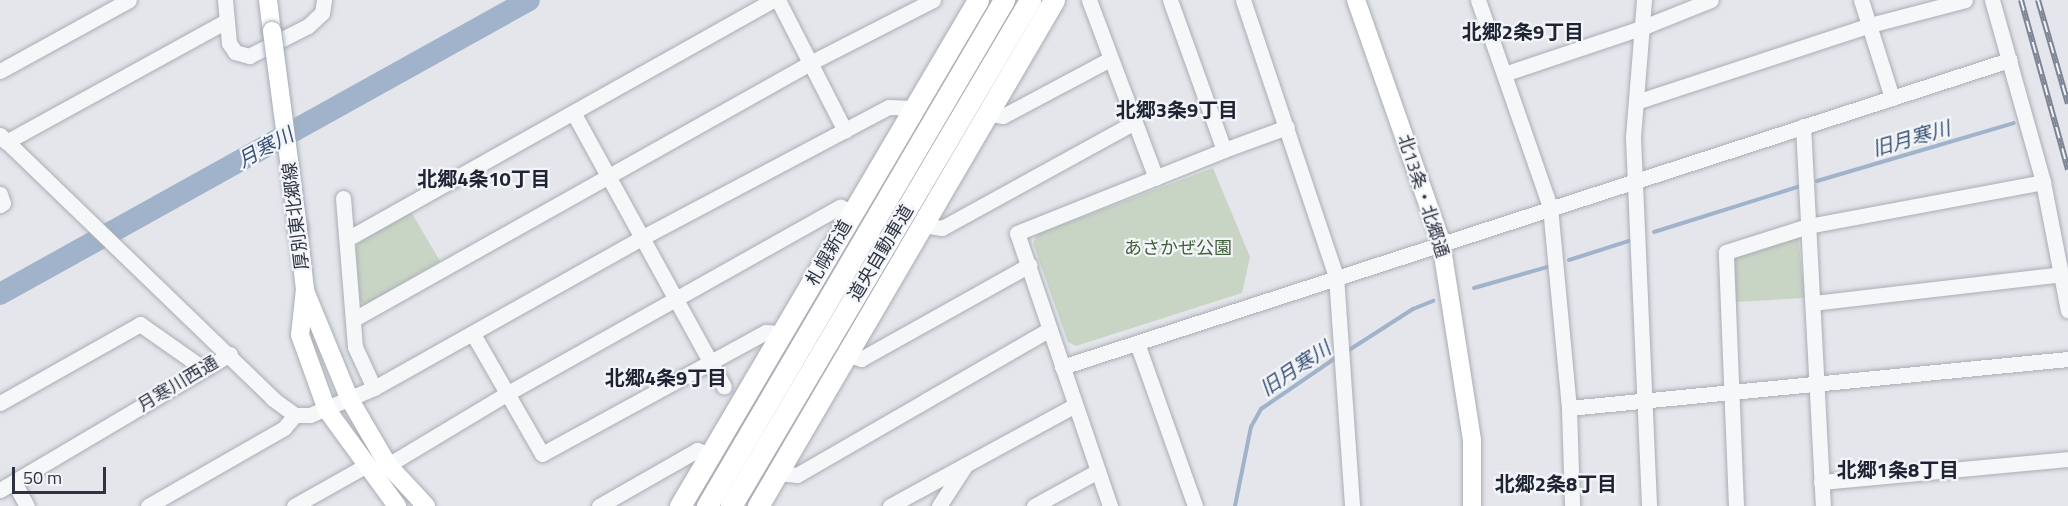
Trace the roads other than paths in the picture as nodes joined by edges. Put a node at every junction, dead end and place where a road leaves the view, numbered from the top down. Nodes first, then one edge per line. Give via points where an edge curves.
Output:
1 (129, 0) edge
2 (225, 0) edge
3 (268, 0) edge
4 (324, 0) edge
5 (773, 0) edge
6 (778, 0) edge
7 (933, 0) edge
8 (978, 0) edge
9 (1004, 0) edge
10 (1030, 0) edge
11 (1054, 0) edge
12 (1089, 0) edge
13 (1170, 0) edge
14 (1243, 0) edge
15 (1356, 0) edge
16 (1644, 0) edge
17 (1711, 0) edge
18 (1861, 0) edge
19 (1965, 0) edge
20 (1992, 0) edge
21 (1484, 2) edge
22 (226, 21) junction
23 (1870, 25) junction
24 (1641, 28) junction
25 (1110, 59) junction
26 (2010, 60) junction
27 (812, 62) junction
28 (0, 71) edge
29 (1504, 74) junction
30 (1892, 98) junction
31 (1636, 102) junction
32 (914, 108) junction
33 (987, 113) junction
34 (574, 114) junction
35 (1135, 122) junction
36 (1803, 126) junction
37 (1287, 127) junction
38 (845, 131) junction
39 (3, 139) edge
40 (1224, 150) junction
41 (609, 177) junction
42 (1156, 178) junction
43 (1634, 180) junction
44 (2043, 182) junction
45 (0, 194) edge
46 (343, 198) dead end
47 (0, 205) edge
48 (1551, 207) junction
49 (854, 212) junction
50 (923, 225) junction
51 (1808, 226) junction
52 (643, 237) junction
53 (347, 239) junction
54 (1441, 242) junction
55 (1029, 266) junction
56 (2062, 274) junction
57 (1336, 276) junction
58 (304, 289) junction
59 (676, 297) junction
60 (1813, 303) junction
61 (2068, 311) edge
62 (354, 319) junction
63 (1050, 329) junction
64 (782, 333) junction
65 (473, 334) junction
66 (1137, 343) junction
67 (230, 354) junction
68 (846, 354) junction
69 (2068, 359) edge
70 (711, 362) junction
71 (1062, 367) junction
72 (204, 369) junction
73 (1816, 384) junction
74 (724, 387) dead end
75 (374, 388) junction
76 (1731, 392) junction
77 (508, 393) junction
78 (350, 400) junction
79 (1644, 400) junction
80 (0, 403) edge
81 (1075, 405) junction
82 (1569, 408) junction
83 (327, 410) junction
84 (295, 415) junction
85 (711, 455) junction
86 (2068, 459) edge
87 (967, 464) junction
88 (388, 465) junction
89 (365, 466) junction
90 (1098, 471) junction
91 (778, 473) junction
92 (1821, 482) junction
93 (7, 486) edge
94 (27, 506) edge
95 (148, 506) edge
96 (294, 506) edge
97 (397, 506) edge
98 (426, 506) edge
99 (599, 506) edge
100 (680, 506) edge
101 (707, 506) edge
102 (731, 506) edge
103 (758, 506) edge
104 (890, 506) edge
105 (939, 506) edge
106 (1034, 506) edge
107 (1110, 506) edge
108 (1196, 506) edge
109 (1352, 506) edge
110 (1472, 506) edge
111 (1572, 506) edge
112 (1649, 506) edge
113 (1736, 506) edge
114 (1823, 506) edge

1 - 28 street
2 - 22 street
3 - 58 main road, 厚別東北郷線, bridge
4 - 22 street via 322,13 308,26 249,56 235,52
5 - 34 street
6 - 27 street
7 - 27 street
8 - 32 highway, 札幌新道
9 - 101 highway, 道央自動車道
10 - 102 highway, 道央自動車道
11 - 33 highway
12 - 25 street
13 - 40 street
14 - 37 street
15 - 54 main road, 北13条・北郷通
16 - 24 street
17 - 24 street
18 - 23 street
19 - 23 street
20 - 26 street
21 - 29 street
22 - 39 street
23 - 30 street
23 - 31 street
24 - 29 street
24 - 31 street
25 - 33 street via 1003,116
25 - 35 street
26 - 30 street
26 - 44 street
27 - 38 street
27 - 41 street
29 - 48 street
30 - 36 street
31 - 43 street
32 - 38 street via 889,107
32 - 49 highway, 札幌新道
33 - 50 highway
34 - 41 street
34 - 53 street
35 - 42 street
35 - 50 street via 942,228
36 - 43 street
36 - 51 street
37 - 40 street
37 - 57 street
38 - 52 street
39 - 67 street
40 - 42 street
41 - 52 street
41 - 62 street
42 - 55 street via 1017,233
43 - 48 street
43 - 79 street
44 - 51 street
44 - 56 street
45 - 47 street
46 - 53 street
48 - 54 street
48 - 82 street
49 - 59 street via 840,207
49 - 64 highway, 札幌新道
50 - 68 highway
51 - 60 street
51 - 76 street via 1726,252
52 - 59 street
52 - 65 street
53 - 62 street
54 - 57 street
54 - 110 main road, 北13条・北郷通 via 1460,342 1472,441
55 - 63 street
55 - 68 street via 861,359
56 - 60 street
56 - 61 street
57 - 66 street
57 - 109 street
58 - 78 main road, 厚別東北郷線
58 - 83 main road, 厚別東北郷線 via 300,335
59 - 70 street
59 - 77 street
60 - 73 street
62 - 75 street via 355,347
63 - 71 street
63 - 91 street via 797,475
64 - 70 street via 766,332
64 - 85 highway, 札幌新道
65 - 75 street
65 - 77 street
66 - 71 street
66 - 108 street
67 - 72 street, 月寒川西通
67 - 84 street, 月寒川西通 via 273,399
68 - 91 highway
69 - 73 street
70 - 74 street
70 - 77 street via 542,454
71 - 81 street
72 - 80 street via 140,324
72 - 93 street, 月寒川西通
73 - 76 street
73 - 92 street
75 - 78 street
76 - 79 street
76 - 113 street
77 - 88 street
78 - 83 street
78 - 88 main road, 厚別東北郷線
79 - 82 street
79 - 112 street
81 - 87 street
81 - 90 street
82 - 111 street
83 - 84 street
83 - 89 main road, 厚別東北郷線
84 - 95 street via 284,428
85 - 99 street via 697,450
85 - 100 highway, 札幌新道
86 - 92 street
87 - 104 street
87 - 105 street
88 - 98 main road, 厚別東北郷線
89 - 96 street
89 - 97 main road, 厚別東北郷線
90 - 106 street
90 - 107 street
91 - 103 highway
92 - 114 street
93 - 94 street

